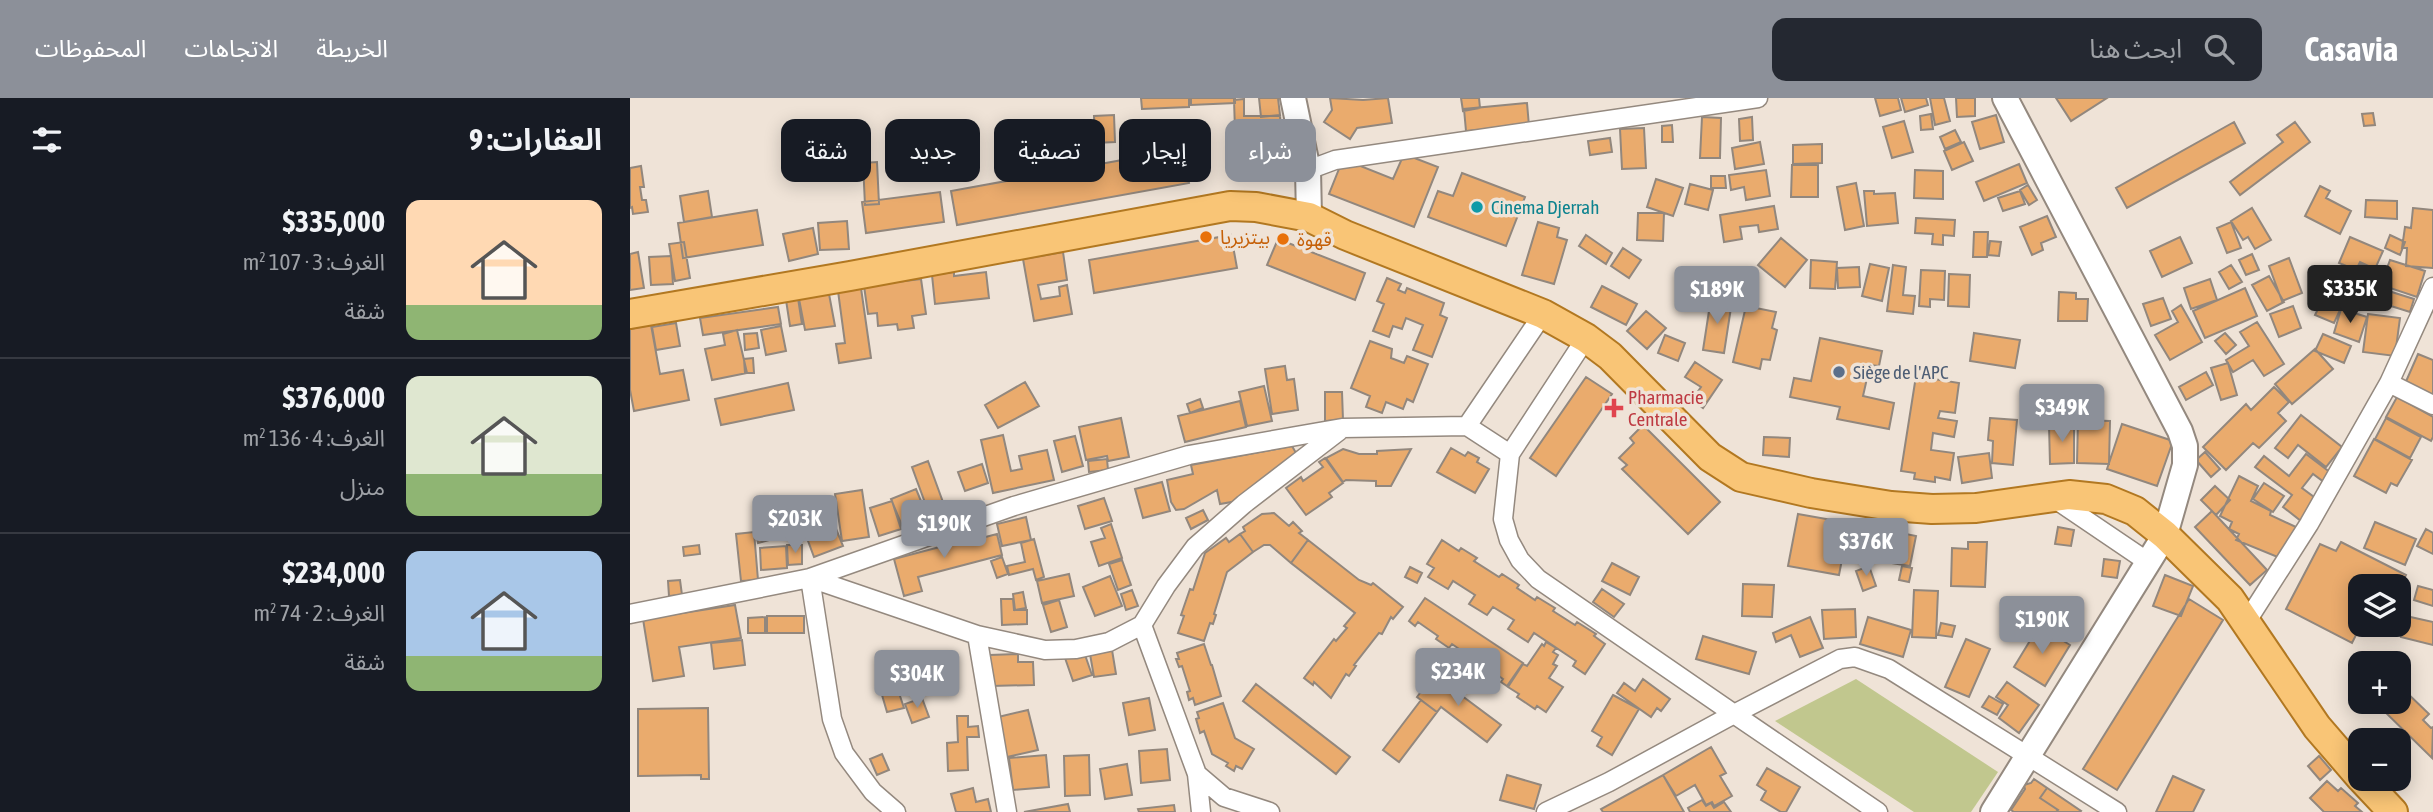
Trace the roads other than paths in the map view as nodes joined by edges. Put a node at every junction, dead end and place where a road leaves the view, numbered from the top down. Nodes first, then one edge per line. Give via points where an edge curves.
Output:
1 (1293, 98) edge
2 (1758, 98) edge
3 (2005, 98) edge
4 (1297, 119) edge
5 (1316, 167) edge
6 (1308, 182) edge
7 (1309, 217) junction
8 (2433, 287) edge
9 (630, 314) edge
10 (1543, 314) junction
11 (1586, 338) junction
12 (2389, 383) junction
13 (2433, 405) edge
14 (1467, 426) junction
15 (1342, 428) junction
16 (1510, 454) junction
17 (2052, 497) junction
18 (2165, 535) junction
19 (2148, 562) junction
20 (810, 578) junction
21 (630, 614) edge
22 (2247, 621) junction
23 (1142, 625) junction
24 (977, 635) junction
25 (1734, 715) junction
26 (2028, 757) junction
27 (2348, 763) edge
28 (1197, 774) junction
29 (2373, 791) edge
30 (897, 812) edge
31 (1007, 812) edge
32 (1201, 812) edge
33 (1270, 812) edge
34 (1546, 812) edge
35 (1878, 812) edge
36 (1993, 812) edge
37 (2117, 812) edge
38 (2393, 812) edge

1 - 4 street
2 - 5 street via 1335,160
3 - 18 street via 2185,446 2185,465
6 - 7 street
7 - 9 main road via 1230,206
7 - 10 main road
8 - 12 street
10 - 11 main road
10 - 14 street
11 - 16 street
11 - 17 main road via 1610,356 1710,457 1741,477 1811,494 1932,509
12 - 13 street
12 - 22 street via 2309,524
14 - 15 street
14 - 16 street
15 - 20 street via 1189,455 1014,506
15 - 23 street via 1195,547
16 - 25 street via 1503,519 1520,560 1562,597
17 - 18 main road via 2106,499 2135,511
17 - 19 street
18 - 19 street
18 - 22 main road
19 - 26 street
20 - 21 street
20 - 24 street
20 - 30 street via 832,719 844,753 873,792
22 - 27 main road via 2317,727
23 - 24 street via 1109,642 1076,649 1045,650
23 - 28 street
24 - 31 street
25 - 26 street via 1840,659 1855,657 1889,669
25 - 34 street
25 - 35 street
26 - 36 street
26 - 37 street
28 - 32 street
28 - 33 street via 1224,797
29 - 38 main road

